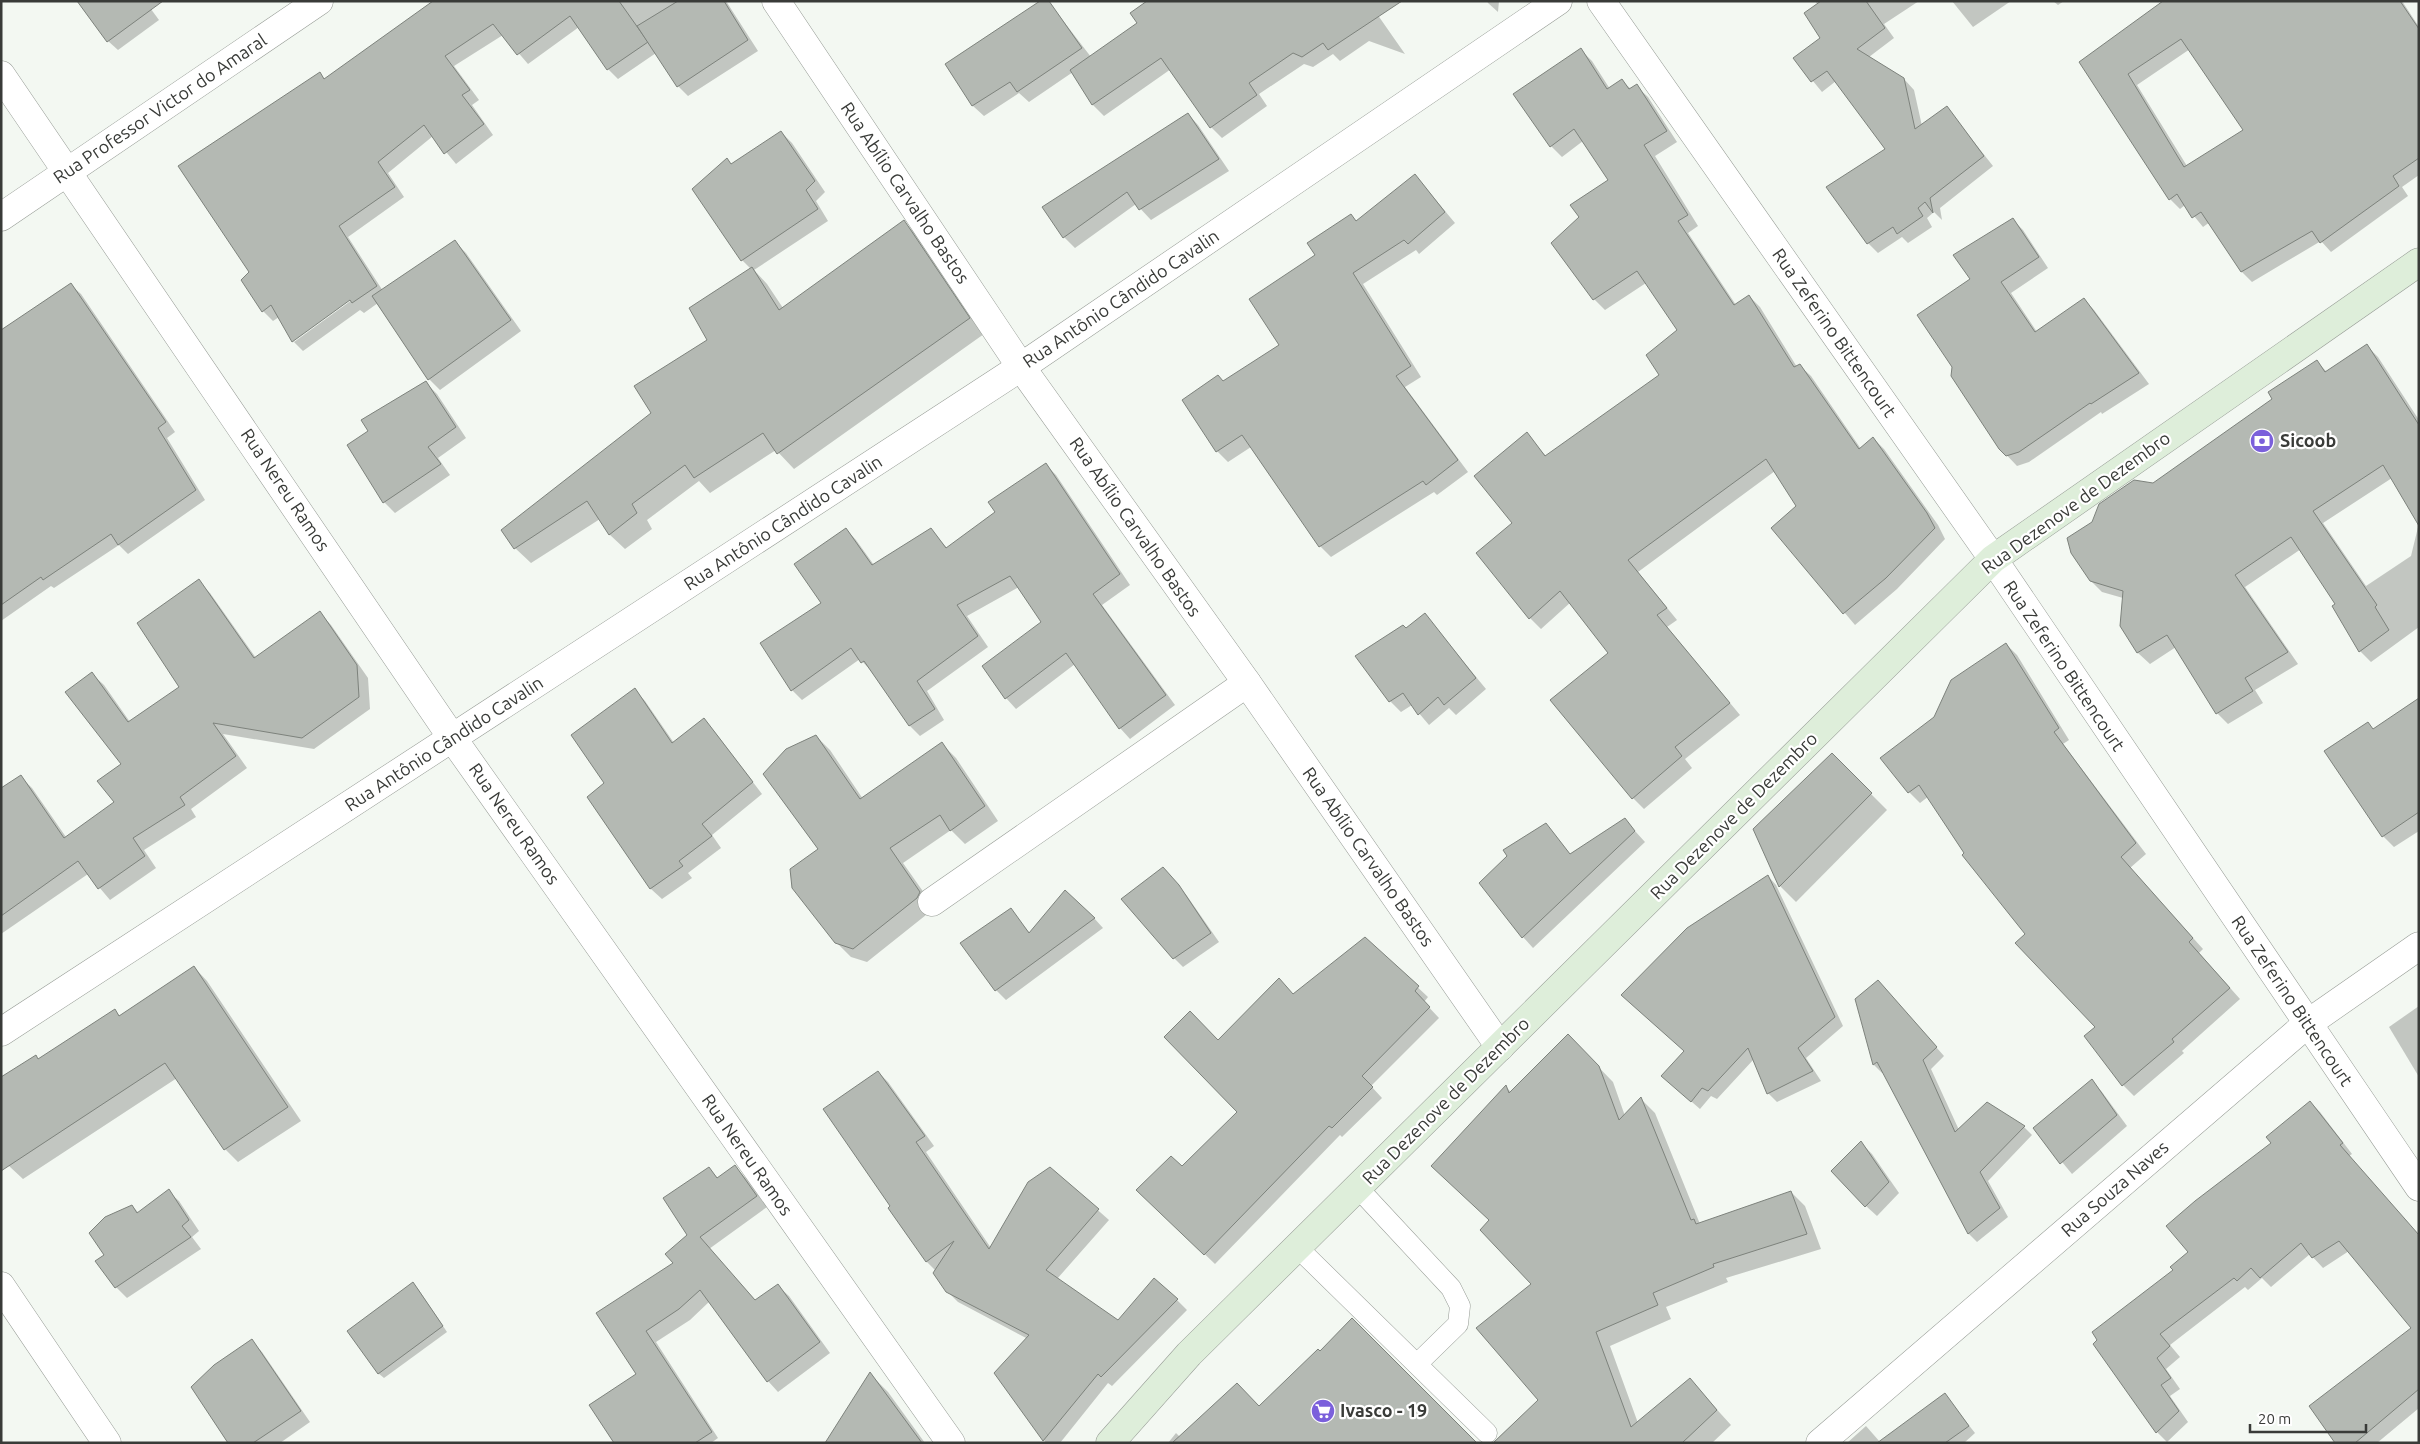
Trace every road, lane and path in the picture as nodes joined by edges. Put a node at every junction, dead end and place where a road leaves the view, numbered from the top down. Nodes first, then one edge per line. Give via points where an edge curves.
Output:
1 (319, 1) edge
2 (776, 1) edge
3 (1558, 1) edge
4 (1601, 1) edge
5 (1, 75) edge
6 (69, 172) junction
7 (1, 217) edge
8 (2419, 262) edge
9 (1021, 367) junction
10 (1993, 559) junction
11 (1247, 683) junction
12 (453, 739) junction
13 (932, 902) dead end
14 (2419, 946) edge
15 (2307, 1024) junction
16 (1, 1032) edge
17 (1500, 1047) junction
18 (2419, 1187) edge
19 (1358, 1188) junction
20 (1298, 1248) junction
21 (1, 1286) edge
22 (1417, 1364) junction
23 (1487, 1432) dead end
24 (107, 1443) edge
25 (951, 1443) edge
26 (1110, 1443) edge
27 (1820, 1443) edge

1 - 6 street, Rua Professor Victor do Amaral
2 - 9 street, Rua Abílio Carvalho Bastos
3 - 9 street, Rua Antônio Cândido Cavalin
4 - 10 street, Rua Zeferino Bittencourt
5 - 6 street, Rua Nereu Ramos
6 - 7 street, Rua Professor Victor do Amaral
6 - 12 street, Rua Nereu Ramos
8 - 10 main road, Rua Dezenove de Dezembro
9 - 11 street, Rua Abílio Carvalho Bastos
9 - 12 street, Rua Antônio Cândido Cavalin
10 - 15 street, Rua Zeferino Bittencourt
10 - 17 main road, Rua Dezenove de Dezembro
11 - 13 street
11 - 17 street, Rua Abílio Carvalho Bastos
12 - 16 street, Rua Antônio Cândido Cavalin
12 - 25 street, Rua Nereu Ramos
14 - 15 street, Rua Souza Naves
15 - 18 street, Rua Zeferino Bittencourt
15 - 27 street, Rua Souza Naves
17 - 19 main road, Rua Dezenove de Dezembro
19 - 20 main road, Rua Dezenove de Dezembro
19 - 22 lane via 1451,1288 1460,1306 1458,1324
20 - 22 lane
20 - 26 main road, Rua Dezenove de Dezembro via 1189,1354
21 - 24 street
22 - 23 lane

